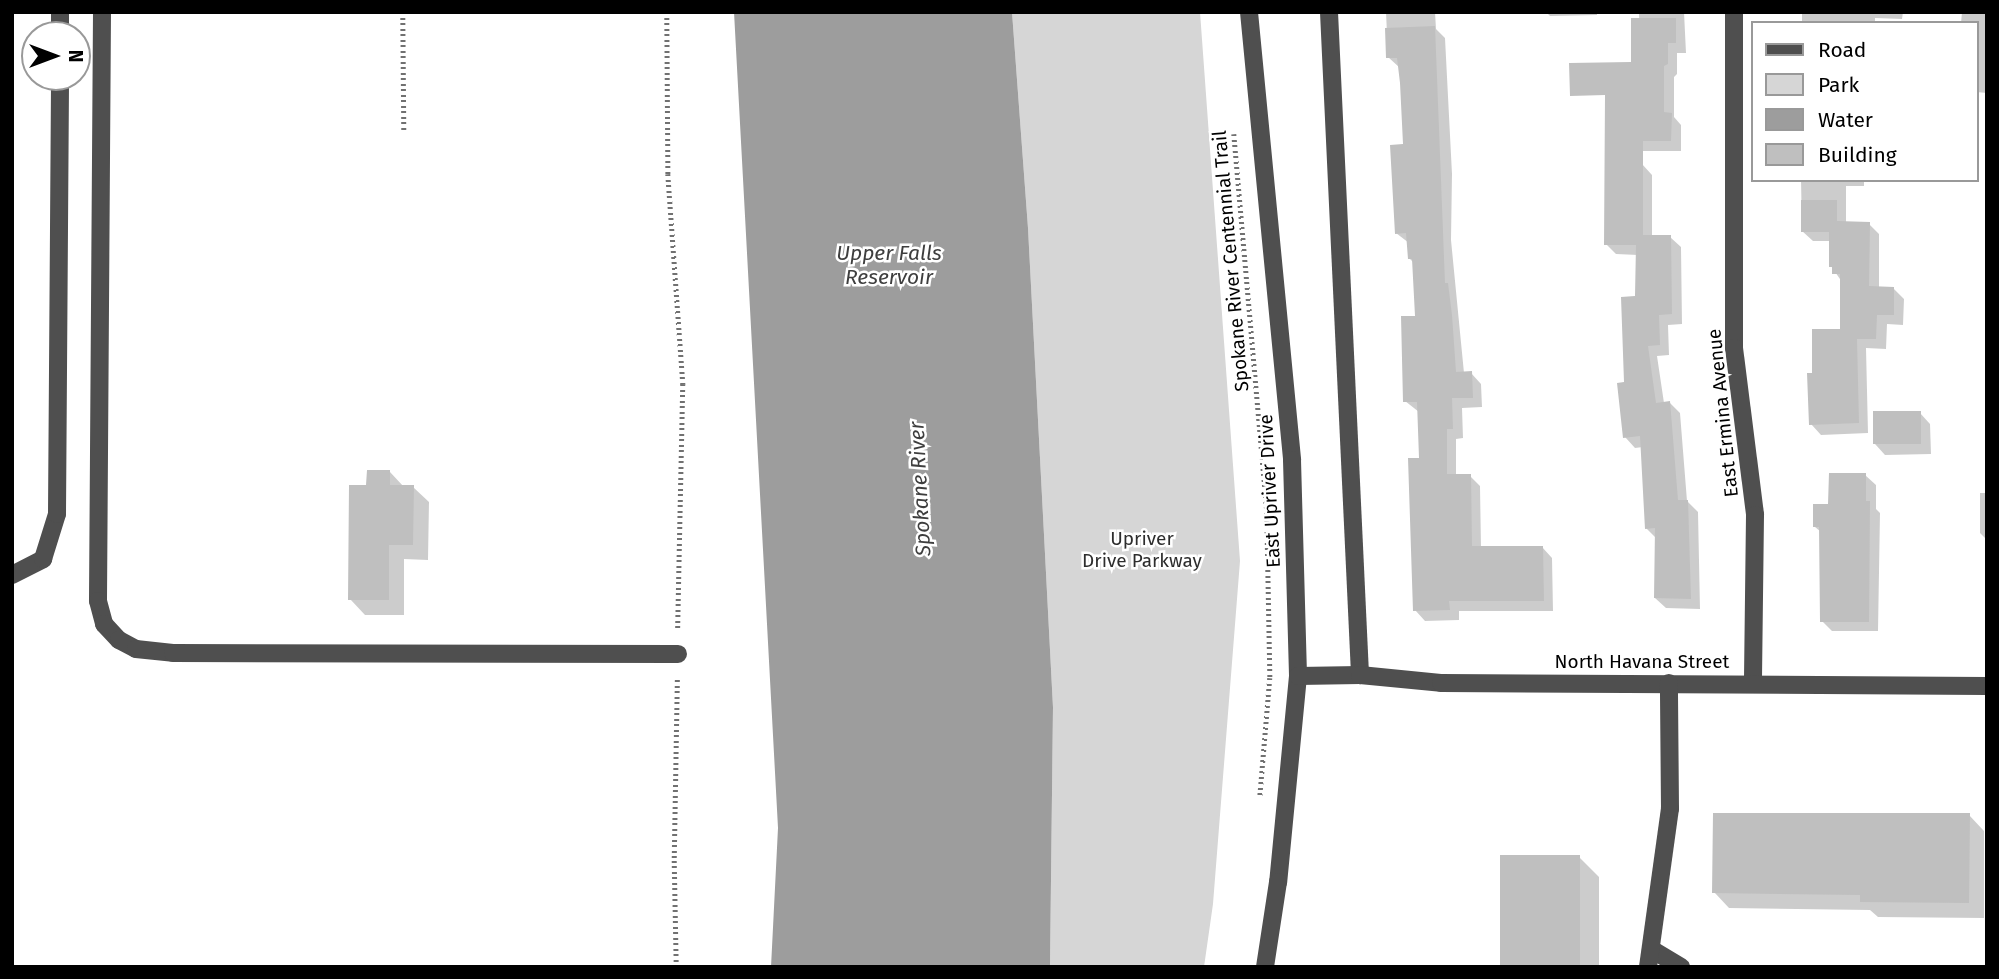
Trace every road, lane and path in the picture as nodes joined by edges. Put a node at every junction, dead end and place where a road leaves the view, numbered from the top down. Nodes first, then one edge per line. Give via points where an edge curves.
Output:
1 (102, 12) edge
2 (402, 12) edge
3 (667, 12) edge
4 (1249, 12) edge
5 (1329, 12) edge
6 (1734, 12) edge
7 (60, 91) edge
8 (1233, 121) dead end
9 (404, 130) dead end
10 (12, 575) edge
11 (678, 654) junction
12 (1360, 675) junction
13 (1298, 676) junction
14 (1669, 683) junction
15 (1754, 683) junction
16 (1987, 686) edge
17 (1259, 809) dead end
18 (1649, 958) edge
19 (676, 967) edge
20 (1265, 967) edge
21 (1681, 967) edge

1 - 11 street via 98,601 104,624 136,649 173,653
2 - 9 path
3 - 11 path via 668,174 683,384
4 - 13 street, East Upriver Drive via 1292,460
5 - 12 street
6 - 15 street, East Ermina Avenue via 1734,348 1755,515
7 - 10 street via 57,514 43,559
8 - 17 path, Spokane River Centennial Trail via 1267,515 1270,678
11 - 19 path
12 - 13 street, North Havana Street
12 - 14 street, North Havana Street via 1441,683
13 - 20 street, East Upriver Drive
14 - 15 street, North Havana Street
14 - 18 street via 1670,809
15 - 16 street, North Havana Street
18 - 21 street

